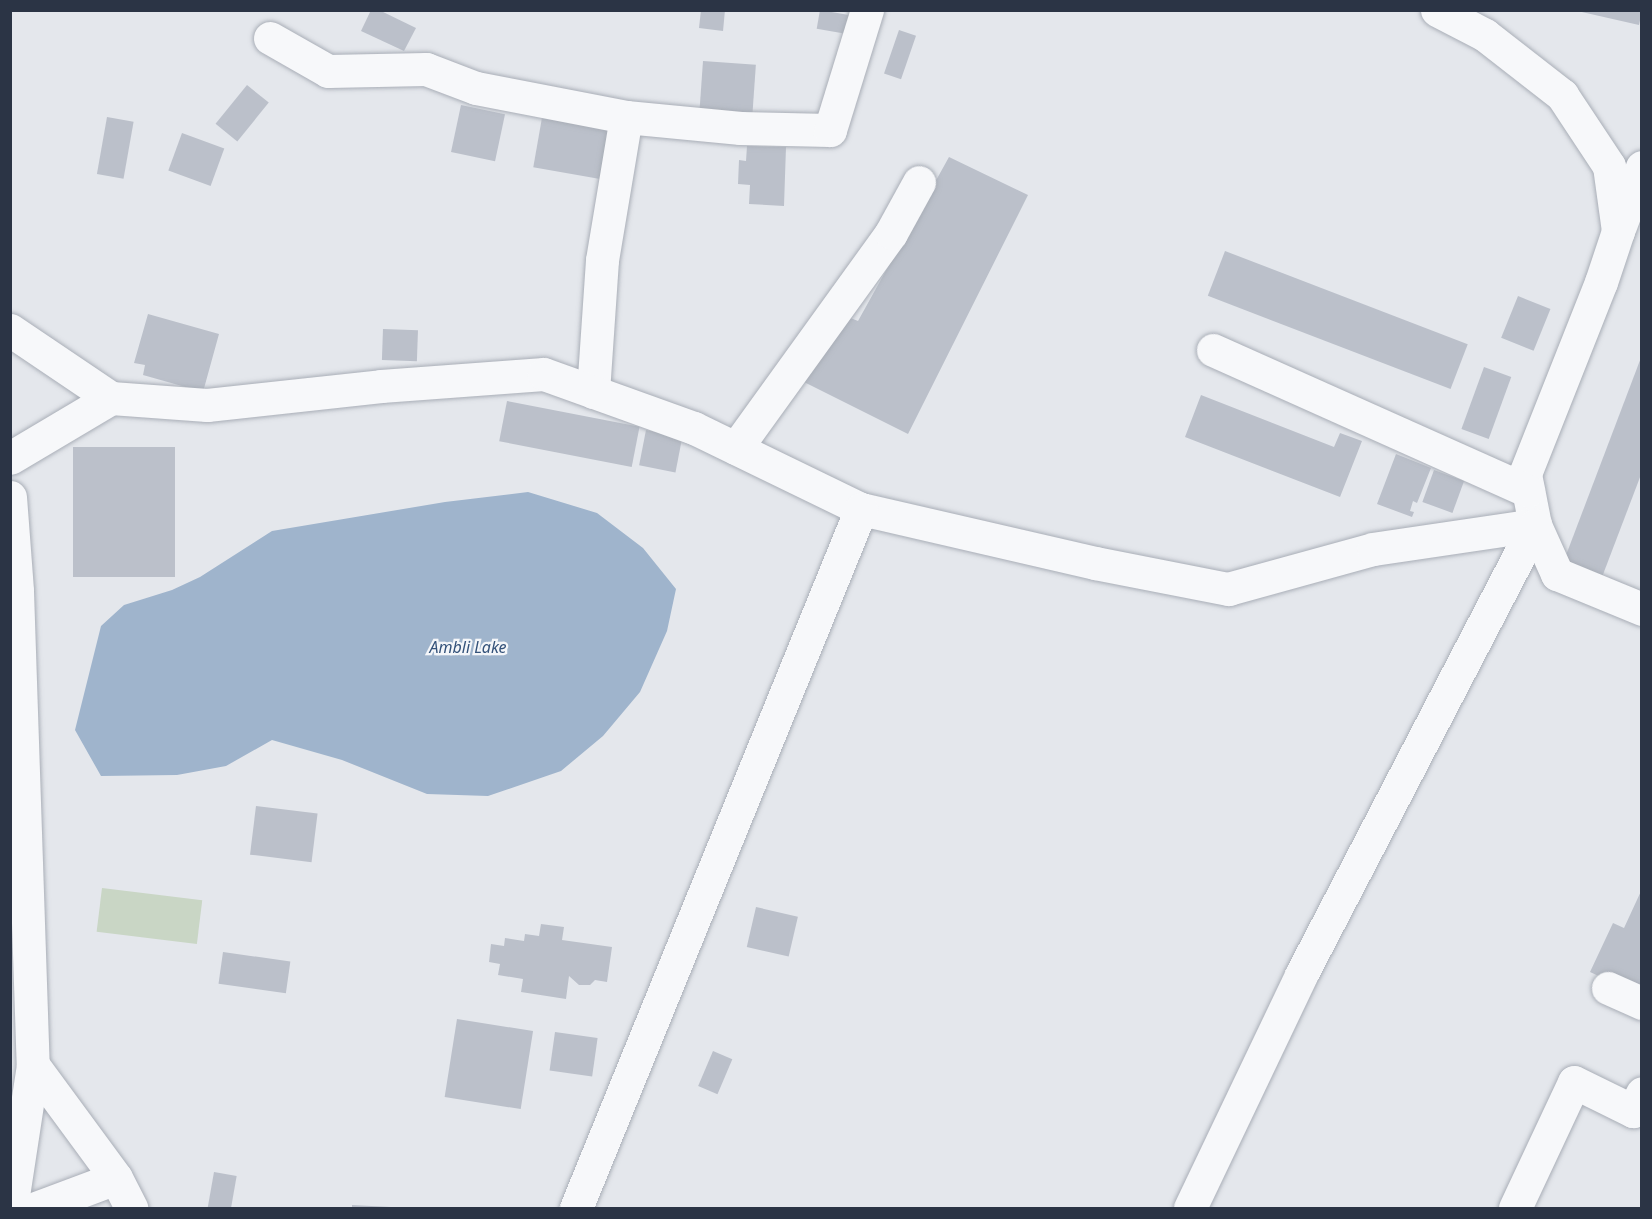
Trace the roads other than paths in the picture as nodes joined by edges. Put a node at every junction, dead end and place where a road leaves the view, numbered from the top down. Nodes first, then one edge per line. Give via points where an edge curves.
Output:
1 (867, 10) edge
2 (1437, 10) edge
3 (270, 38) dead end
4 (627, 117) junction
5 (1641, 167) edge
6 (918, 182) dead end
7 (1618, 231) junction
8 (10, 330) edge
9 (1213, 350) dead end
10 (593, 392) junction
11 (111, 398) junction
12 (736, 448) junction
13 (10, 458) edge
14 (1528, 491) junction
15 (10, 497) edge
16 (861, 509) junction
17 (1535, 525) junction
18 (14, 591) edge
19 (1641, 609) edge
20 (17, 771) edge
21 (1608, 988) dead end
22 (1641, 1003) edge
23 (33, 1065) junction
24 (1641, 1093) edge
25 (116, 1178) junction
26 (10, 1209) edge
27 (36, 1209) edge
28 (131, 1209) edge
29 (576, 1209) edge
30 (1191, 1209) edge
31 (1515, 1209) edge

1 - 4 street via 830,130 740,128
2 - 7 street via 1485,35 1562,95 1609,166
3 - 4 street via 328,71 426,69 476,88
4 - 10 street via 602,260
5 - 7 street
6 - 12 street via 891,233
7 - 14 street via 1525,474
8 - 11 street
9 - 14 street
10 - 11 street via 544,374 207,405
10 - 12 street via 694,428
11 - 13 street
12 - 16 street
14 - 17 street
15 - 18 street
16 - 17 street via 1228,589 1373,549
16 - 29 street
17 - 19 street via 1557,574
17 - 30 street via 1301,975
18 - 20 street
20 - 23 street
21 - 22 street
23 - 25 street
23 - 26 street
24 - 31 street via 1633,1111 1574,1082
25 - 27 street
25 - 28 street

